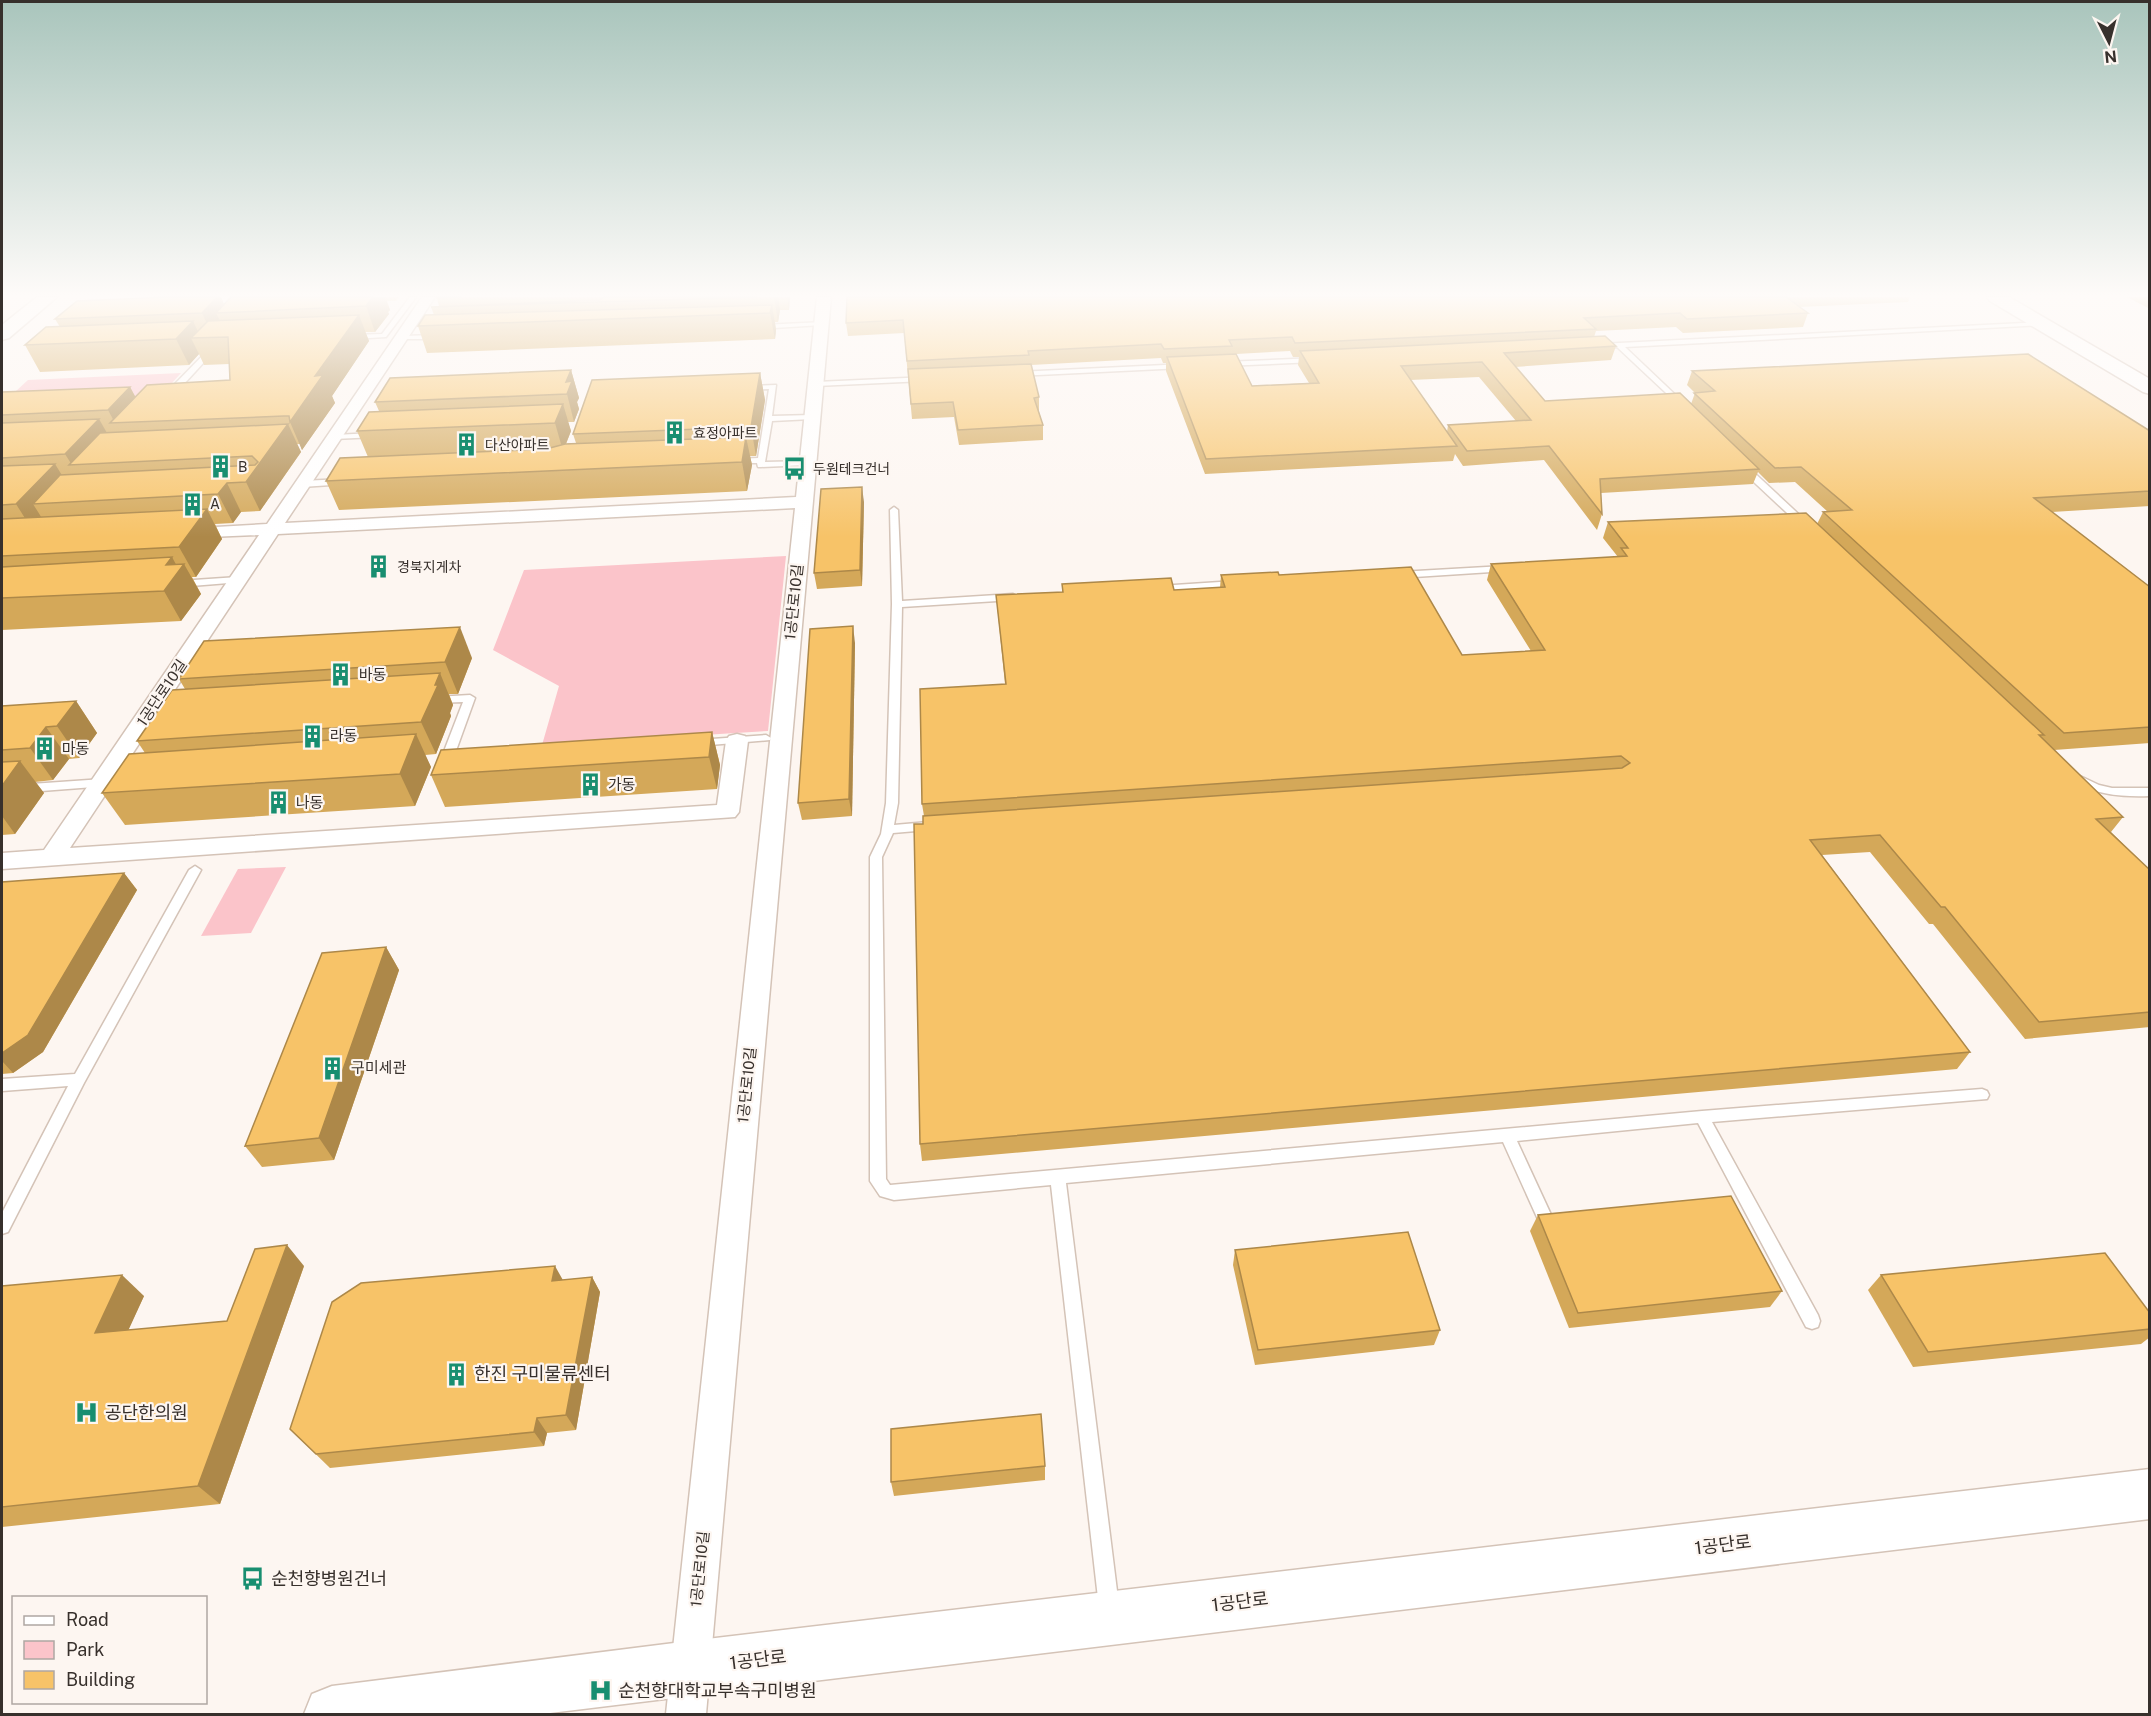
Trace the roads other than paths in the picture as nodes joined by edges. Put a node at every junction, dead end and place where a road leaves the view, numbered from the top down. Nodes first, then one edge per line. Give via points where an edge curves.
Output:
1 (186, 377) edge
2 (374, 377) edge
3 (817, 377) edge
4 (1652, 377) edge
5 (2132, 377) edge
6 (934, 378) edge
7 (816, 384) junction
8 (2150, 388) edge
9 (738, 389) edge
10 (164, 401) edge
11 (1690, 415) edge
12 (812, 417) junction
13 (768, 419) junction
14 (375, 427) edge
15 (381, 435) edge
16 (369, 436) junction
17 (334, 437) junction
18 (363, 446) edge
19 (1732, 456) edge
20 (762, 460) junction
21 (726, 461) edge
22 (808, 462) junction
23 (348, 482) edge
24 (302, 484) junction
25 (804, 502) junction
26 (894, 510) dead end
27 (273, 529) junction
28 (166, 534) edge
29 (1816, 535) edge
30 (1509, 569) edge
31 (1392, 575) edge
32 (238, 580) junction
33 (167, 584) edge
34 (1250, 584) edge
35 (1144, 590) edge
36 (1026, 596) edge
37 (897, 604) junction
38 (424, 701) edge
39 (766, 738) dead end
40 (737, 741) junction
41 (690, 744) edge
42 (446, 759) edge
43 (2071, 774) edge
44 (108, 782) junction
45 (2, 790) edge
46 (2150, 792) edge
47 (936, 826) edge
48 (888, 829) junction
49 (51, 858) junction
50 (2, 861) edge
51 (195, 870) dead end
52 (80, 1079) junction
53 (2, 1085) edge
54 (1982, 1095) dead end
55 (1702, 1118) junction
56 (1508, 1136) junction
57 (1058, 1178) junction
58 (1545, 1219) edge
59 (2, 1227) edge
60 (1812, 1321) dead end
61 (2150, 1494) edge
62 (1110, 1618) junction
63 (688, 1691) edge
64 (332, 1714) edge

1 - 10 lane
2 - 17 street, 1공단로10길
3 - 7 street, 1공단로10길
4 - 11 lane
5 - 8 street
6 - 7 lane
7 - 12 street, 1공단로10길
9 - 13 lane via 772,387
12 - 13 lane
12 - 22 street, 1공단로10길
13 - 20 lane
14 - 16 lane
15 - 16 lane
16 - 17 lane
16 - 18 lane
17 - 24 street, 1공단로10길
19 - 29 lane
20 - 21 lane
20 - 22 lane via 761,465
22 - 25 street, 1공단로10길
23 - 24 lane
24 - 27 street, 1공단로10길
25 - 27 street
25 - 63 street, 1공단로10길
26 - 37 lane
27 - 28 street
27 - 32 street, 1공단로10길
30 - 31 lane
32 - 33 lane
32 - 44 street, 1공단로10길
34 - 35 lane
36 - 37 lane
37 - 48 lane
38 - 42 lane via 470,698
39 - 40 lane
40 - 41 lane
40 - 49 street via 727,812
43 - 46 lane via 2099,790 2120,794
44 - 45 lane
44 - 49 street, 1공단로10길
47 - 48 lane
48 - 57 lane via 876,857 878,1181 885,1191 894,1193
49 - 50 street
51 - 52 lane
52 - 53 lane
52 - 59 lane
54 - 55 lane
55 - 56 lane
55 - 60 lane
56 - 57 lane
56 - 58 lane
57 - 62 lane
61 - 62 street, 1공단로
62 - 63 street, 1공단로
63 - 64 street, 1공단로

